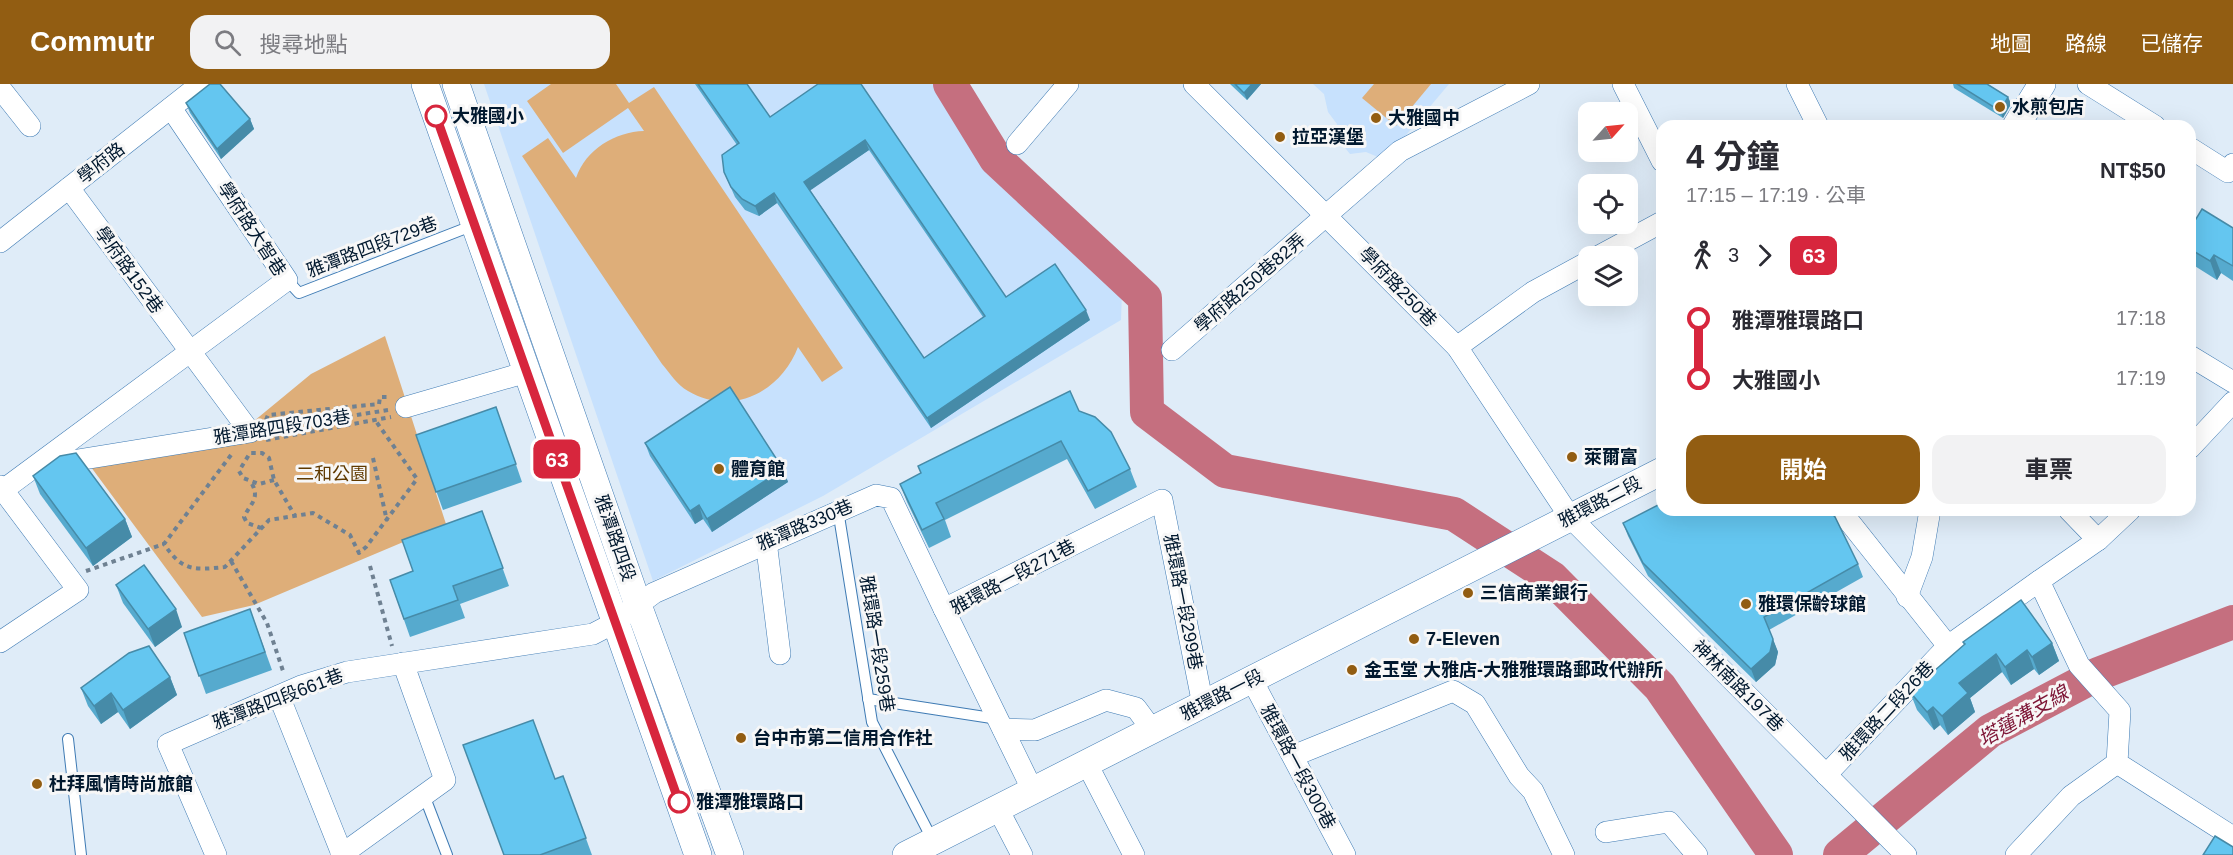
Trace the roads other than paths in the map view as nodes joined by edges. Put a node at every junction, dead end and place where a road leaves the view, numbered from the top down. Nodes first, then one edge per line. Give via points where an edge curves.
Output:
1 (201, 84) edge
2 (425, 84) edge
3 (456, 84) edge
4 (1068, 84) edge
5 (1194, 84) edge
6 (1529, 84) edge
7 (1623, 84) edge
8 (1797, 84) edge
9 (2042, 84) edge
10 (2088, 84) edge
11 (2, 92) edge
12 (171, 108) junction
13 (1815, 120) edge
14 (2020, 120) edge
15 (2145, 120) edge
16 (30, 126) dead end
17 (1017, 144) dead end
18 (1656, 149) edge
19 (2196, 152) edge
20 (2233, 164) edge
21 (69, 188) junction
22 (1328, 216) junction
23 (474, 225) junction
24 (1656, 225) edge
25 (0, 242) edge
26 (1618, 246) edge
27 (1578, 267) edge
28 (287, 280) junction
29 (1456, 347) junction
30 (1172, 350) dead end
31 (190, 352) junction
32 (2196, 360) edge
33 (527, 372) junction
34 (2233, 382) edge
35 (2233, 402) edge
36 (400, 408) road end
37 (2196, 442) edge
38 (35, 466) junction
39 (1656, 474) edge
40 (2, 488) edge
41 (1162, 500) joint
42 (838, 510) junction
43 (1845, 516) edge
44 (1929, 516) edge
45 (2074, 516) edge
46 (2124, 516) edge
47 (1570, 517) junction
48 (1538, 533) joint
49 (2098, 540) junction
50 (766, 541) junction
51 (2039, 581) junction
52 (1906, 597) junction
53 (638, 605) junction
54 (944, 609) junction
55 (614, 623) junction
56 (0, 642) edge
57 (1948, 646) junction
58 (780, 654) dead end
59 (400, 663) junction
60 (1252, 680) junction
61 (284, 694) junction
62 (868, 699) junction
63 (1203, 705) junction
64 (1000, 724) junction
65 (1153, 731) junction
66 (68, 739) dead end
67 (1293, 756) junction
68 (2117, 763) junction
69 (1088, 764) junction
70 (1826, 775) junction
71 (1033, 791) junction
72 (424, 795) junction
73 (998, 809) junction
74 (1606, 832) dead end
75 (2233, 837) edge
76 (916, 851) edge
77 (81, 855) edge
78 (216, 855) edge
79 (341, 855) edge
80 (447, 855) edge
81 (698, 855) edge
82 (730, 855) edge
83 (1022, 855) edge
84 (1134, 855) edge
85 (1344, 855) edge
86 (1564, 855) edge
87 (1697, 855) edge
88 (1906, 855) edge
89 (2016, 855) edge

1 - 12 street, 學府路
2 - 23 street, 雅潭路四段
3 - 53 street, 雅潭路四段
4 - 17 street
5 - 22 street, 學府路250巷
6 - 22 street, 學府路250巷82弄 via 1400,151
7 - 18 street
8 - 13 street
9 - 14 street
10 - 15 street
11 - 16 street
12 - 21 street, 學府路
12 - 28 street, 學府路大智巷
19 - 20 street via 2228,172
21 - 25 street, 學府路
21 - 31 street, 學府路152巷
22 - 29 street, 學府路250巷
22 - 30 street, 學府路250巷82弄
23 - 28 lane, 雅潭路四段729巷 via 299,293
23 - 33 street, 雅潭路四段
24 - 26 street
27 - 29 street via 1533,292
28 - 31 street, 學府路大智巷
29 - 47 street, 學府路250巷
31 - 38 street, 學府路大智巷
31 - 38 street, 雅潭路四段703巷 via 255,438
32 - 34 street
33 - 36 street
33 - 55 street, 雅潭路四段
35 - 37 street
38 - 40 street, 學府路大智巷
39 - 47 street, 雅環路二段
40 - 56 street via 78,590
41 - 54 street, 雅環路一段271巷
41 - 63 street, 雅環路一段299巷
42 - 50 street, 雅潭路330巷
42 - 54 street, 雅潭路330巷 via 876,495 891,498
42 - 62 lane, 雅環路一段259巷
43 - 52 street, 雅環路二段26巷
44 - 52 street via 1922,556
45 - 49 street
46 - 49 street, 雅環路二段26巷
47 - 48 street, 雅環路二段
47 - 70 street, 神林南路197巷
48 - 60 street, 雅環路一段
49 - 51 street, 雅環路二段26巷
50 - 53 street, 雅潭路330巷 via 654,593
50 - 58 street
51 - 57 street, 雅環路二段26巷
51 - 68 street via 2079,665 2120,711
52 - 57 street, 雅環路二段26巷
53 - 55 street, 雅潭路330巷
53 - 82 street, 雅潭路四段
54 - 64 street, 雅環路一段271巷
55 - 59 street, 雅潭路四段661巷 via 593,634
55 - 81 street, 雅潭路四段
57 - 70 street, 雅環路二段26巷
59 - 61 street, 雅潭路四段661巷 via 347,672
59 - 72 street via 445,780
60 - 63 street, 雅環路一段
60 - 67 street, 雅環路一段300巷
61 - 78 street, 雅潭路四段661巷 via 168,744
61 - 79 street
62 - 64 lane
62 - 76 lane, 雅環路一段259巷 via 872,722
63 - 65 street, 雅環路一段
64 - 65 street via 1035,730 1106,700 1136,708
64 - 71 street, 雅環路一段271巷
65 - 69 street, 雅環路一段
66 - 77 lane
67 - 85 street, 雅環路一段300巷
67 - 86 street via 1453,691 1475,704 1519,776 1533,791
68 - 75 street
68 - 89 street via 2071,796
69 - 71 street, 雅環路一段
69 - 84 street
70 - 88 street, 神林南路197巷
71 - 73 street, 雅環路一段
72 - 79 street
72 - 80 lane
73 - 76 street, 雅環路一段
73 - 83 street
74 - 87 street via 1669,822

